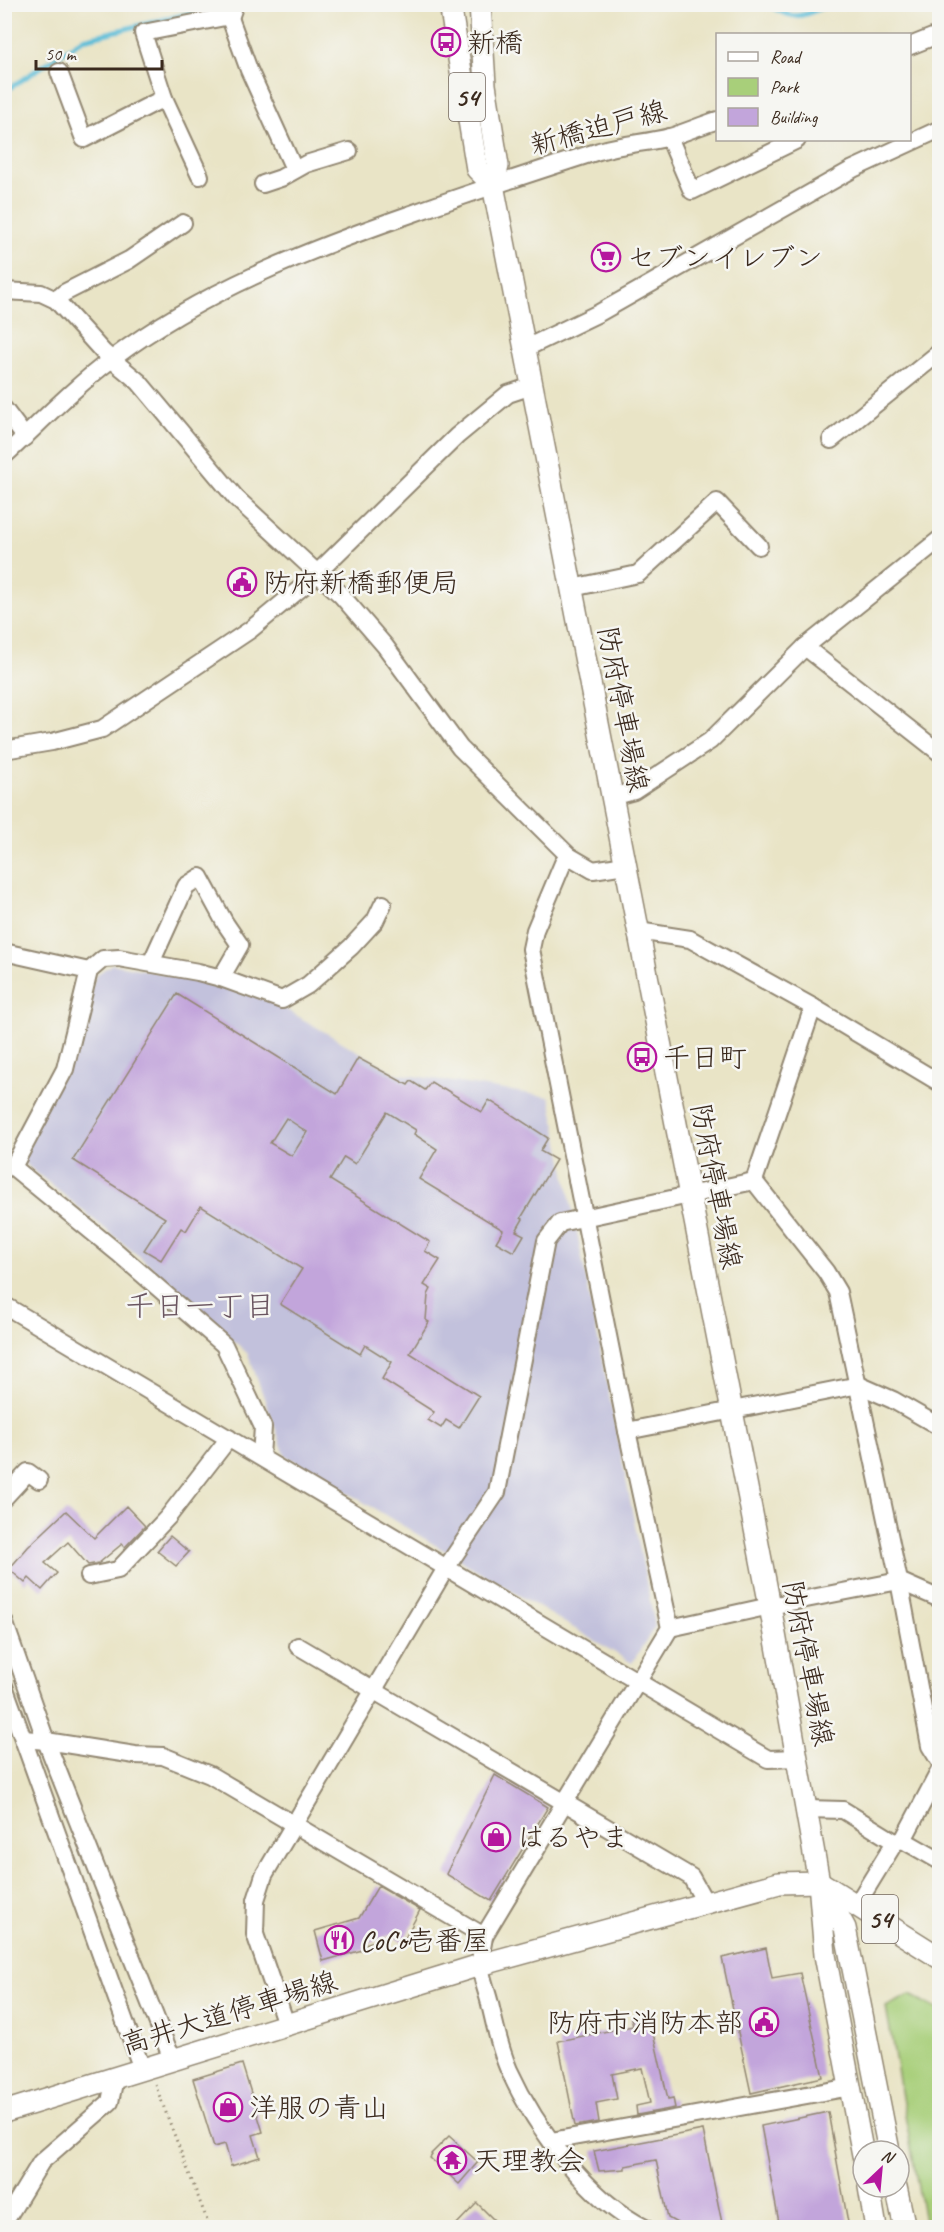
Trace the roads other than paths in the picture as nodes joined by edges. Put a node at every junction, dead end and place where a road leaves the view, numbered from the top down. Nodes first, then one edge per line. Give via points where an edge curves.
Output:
1 (450, 4) edge
2 (480, 4) edge
3 (233, 11) edge
4 (939, 34) edge
5 (911, 45) edge
6 (59, 72) dead end
7 (164, 98) junction
8 (716, 120) edge
9 (939, 129) edge
10 (669, 137) junction
11 (795, 141) edge
12 (349, 151) dead end
13 (294, 169) junction
14 (200, 176) dead end
15 (263, 184) dead end
16 (493, 185) junction
17 (183, 223) dead end
18 (4, 291) edge
19 (56, 300) junction
20 (524, 349) junction
21 (939, 352) edge
22 (112, 359) junction
23 (532, 386) junction
24 (4, 409) edge
25 (25, 438) junction
26 (831, 440) dead end
27 (4, 456) edge
28 (4, 468) edge
29 (939, 539) edge
30 (759, 546) dead end
31 (317, 572) junction
32 (572, 588) junction
33 (805, 647) junction
34 (4, 750) edge
35 (939, 753) edge
36 (612, 797) junction
37 (569, 856) junction
38 (625, 865) junction
39 (383, 904) dead end
40 (638, 931) junction
41 (4, 952) edge
42 (151, 963) junction
43 (89, 971) junction
44 (221, 978) junction
45 (813, 1007) junction
46 (939, 1083) edge
47 (754, 1181) junction
48 (690, 1194) junction
49 (585, 1216) junction
50 (4, 1305) edge
51 (859, 1385) junction
52 (732, 1411) junction
53 (939, 1427) edge
54 (627, 1431) junction
55 (229, 1438) junction
56 (261, 1456) junction
57 (39, 1480) dead end
58 (4, 1498) edge
59 (446, 1568) junction
60 (89, 1576) dead end
61 (899, 1581) junction
62 (939, 1599) edge
63 (770, 1606) junction
64 (4, 1621) edge
65 (670, 1628) junction
66 (298, 1646) dead end
67 (639, 1681) junction
68 (4, 1686) edge
69 (373, 1691) junction
70 (24, 1740) junction
71 (46, 1741) junction
72 (798, 1758) junction
73 (939, 1762) edge
74 (939, 1770) edge
75 (565, 1802) junction
76 (807, 1809) junction
77 (293, 1824) junction
78 (899, 1841) junction
79 (939, 1861) edge
80 (819, 1882) junction
81 (705, 1902) junction
82 (857, 1905) junction
83 (484, 1936) junction
84 (939, 1958) edge
85 (480, 1965) junction
86 (286, 2024) junction
87 (172, 2059) junction
88 (146, 2068) junction
89 (115, 2078) junction
90 (851, 2087) junction
91 (4, 2112) edge
92 (860, 2139) edge
93 (887, 2139) edge
94 (551, 2141) junction
95 (870, 2199) edge
96 (899, 2199) edge
97 (4, 2223) edge
98 (645, 2228) edge
99 (876, 2228) edge
100 (905, 2228) edge

1 - 16 main road, 防府停車場線 / 54 via 477,169
2 - 16 main road, 防府停車場線 / 54 via 485,85 498,166
3 - 7 street via 225,17 143,33
3 - 13 street via 249,70
4 - 5 street
6 - 7 street via 84,140
7 - 14 street
8 - 10 street, 新橋迫戸線
9 - 20 street via 853,169 599,313
10 - 11 street via 692,191
10 - 16 street, 新橋迫戸線 via 603,150
12 - 13 street
13 - 15 street
16 - 20 main road, 防府停車場線 / 54
16 - 22 street, 新橋迫戸線 via 278,263 191,307
17 - 19 street via 129,260
18 - 19 street via 41,293
19 - 22 street
20 - 23 main road, 防府停車場線 / 54
21 - 26 street
22 - 25 street, 新橋迫戸線
22 - 31 street via 139,382 236,498
23 - 31 street via 508,394 458,436
23 - 32 main road, 防府停車場線 / 54
24 - 25 street
25 - 27 street
25 - 28 street
29 - 33 street
30 - 32 street via 717,502 638,574
31 - 34 street via 250,630 102,729
31 - 37 street via 385,646 460,748
32 - 36 main road, 防府停車場線 / 54
33 - 35 street
33 - 36 street via 710,741 634,791
36 - 38 main road, 防府停車場線 / 54
37 - 38 street via 592,870
37 - 49 street via 539,921 531,949
38 - 40 main road, 防府停車場線 / 54
39 - 44 street via 375,921 351,947 308,985 282,1000
40 - 45 street via 690,939
40 - 48 main road, 防府停車場線 / 54
41 - 43 street
42 - 43 street via 103,959
42 - 44 street
42 - 44 street via 186,886 200,877 240,945
43 - 56 street via 65,1069 13,1167 224,1345 263,1427
45 - 46 street
45 - 47 street
47 - 48 street
47 - 51 street via 838,1292
48 - 49 street
48 - 52 main road, 防府停車場線 / 54
49 - 54 street
49 - 59 street via 560,1223 546,1241 499,1486
50 - 55 street
51 - 52 street
51 - 53 street
51 - 61 street
52 - 54 street
52 - 63 main road, 防府停車場線 / 54
54 - 65 street
55 - 56 street
55 - 60 street via 168,1517 118,1570
56 - 59 street
57 - 58 street via 28,1472
59 - 67 street
59 - 69 street
61 - 62 street
61 - 63 street
61 - 73 street via 930,1746
63 - 65 street
63 - 72 main road, 防府停車場線 / 54
64 - 71 street
65 - 67 street
66 - 69 street
67 - 72 street via 768,1758
67 - 75 street
68 - 70 street
69 - 75 street
69 - 77 street
70 - 71 street
70 - 88 street
71 - 77 street via 163,1756 210,1775
71 - 87 street
72 - 76 main road, 防府停車場線 / 54
74 - 78 street
75 - 81 street via 691,1877
75 - 83 street
76 - 78 street via 843,1810
76 - 80 main road, 防府停車場線 / 54
77 - 83 street
77 - 86 street via 264,1875 256,1900 255,1934
78 - 79 street
78 - 82 street
80 - 81 main road, 高井大道停車場線 via 779,1883
80 - 82 main road, 54
80 - 90 main road, 防府停車場線 via 825,1955
80 - 93 main road via 845,1928
81 - 85 main road, 高井大道停車場線
82 - 84 main road, 54
83 - 85 street
85 - 86 main road, 高井大道停車場線
85 - 94 street via 508,2069
86 - 87 main road, 高井大道停車場線
87 - 88 main road, 高井大道停車場線
88 - 89 main road, 高井大道停車場線
89 - 91 main road, 高井大道停車場線
89 - 97 street via 110,2102 41,2162
90 - 92 main road, 防府停車場線
90 - 94 street
94 - 98 street via 574,2171 605,2200
95 - 99 main road
96 - 100 main road

